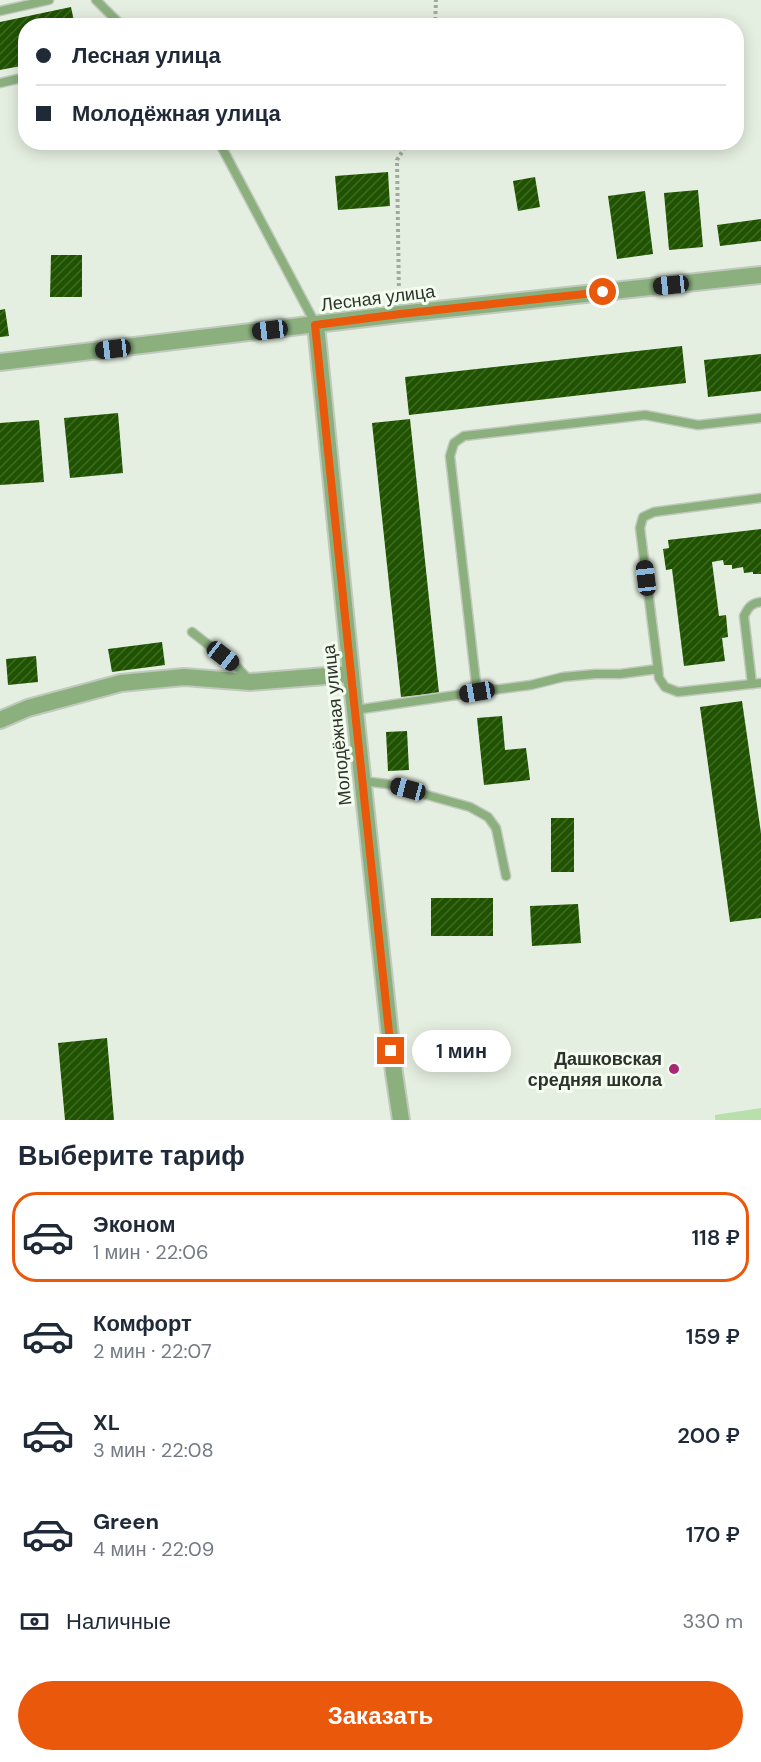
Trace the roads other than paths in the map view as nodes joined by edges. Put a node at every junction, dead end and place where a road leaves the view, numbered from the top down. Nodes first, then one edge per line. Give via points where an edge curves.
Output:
1 (49, 0) edge
2 (96, 0) edge
3 (0, 11) edge
4 (114, 18) edge
5 (18, 79) edge
6 (0, 83) edge
7 (223, 150) edge
8 (761, 275) edge
9 (315, 325) junction
10 (0, 362) edge
11 (761, 418) edge
12 (761, 498) edge
13 (761, 602) edge
14 (192, 632) dead end
15 (658, 669) junction
16 (351, 674) junction
17 (250, 682) junction
18 (756, 683) edge
19 (477, 692) junction
20 (355, 710) junction
21 (0, 720) edge
22 (363, 782) junction
23 (506, 876) dead end
24 (401, 1120) edge

1 - 3 lane
2 - 4 lane
5 - 6 lane
7 - 9 lane
8 - 9 street, Лесная улица
9 - 10 street, Лесная улица
9 - 16 street, Молодёжная улица
11 - 19 lane via 698,425 645,415 464,436 454,443 450,456
12 - 15 lane via 654,512 643,517 640,528
13 - 18 lane via 748,608 744,616
14 - 17 lane
15 - 18 lane via 665,687 678,692
15 - 19 lane via 563,677
16 - 17 street
16 - 20 street, Молодёжная улица
17 - 21 street via 184,677 122,683 28,708
19 - 20 lane
20 - 22 street, Молодёжная улица
22 - 23 lane via 387,784 470,807 488,817 496,828
22 - 24 street, Молодёжная улица

